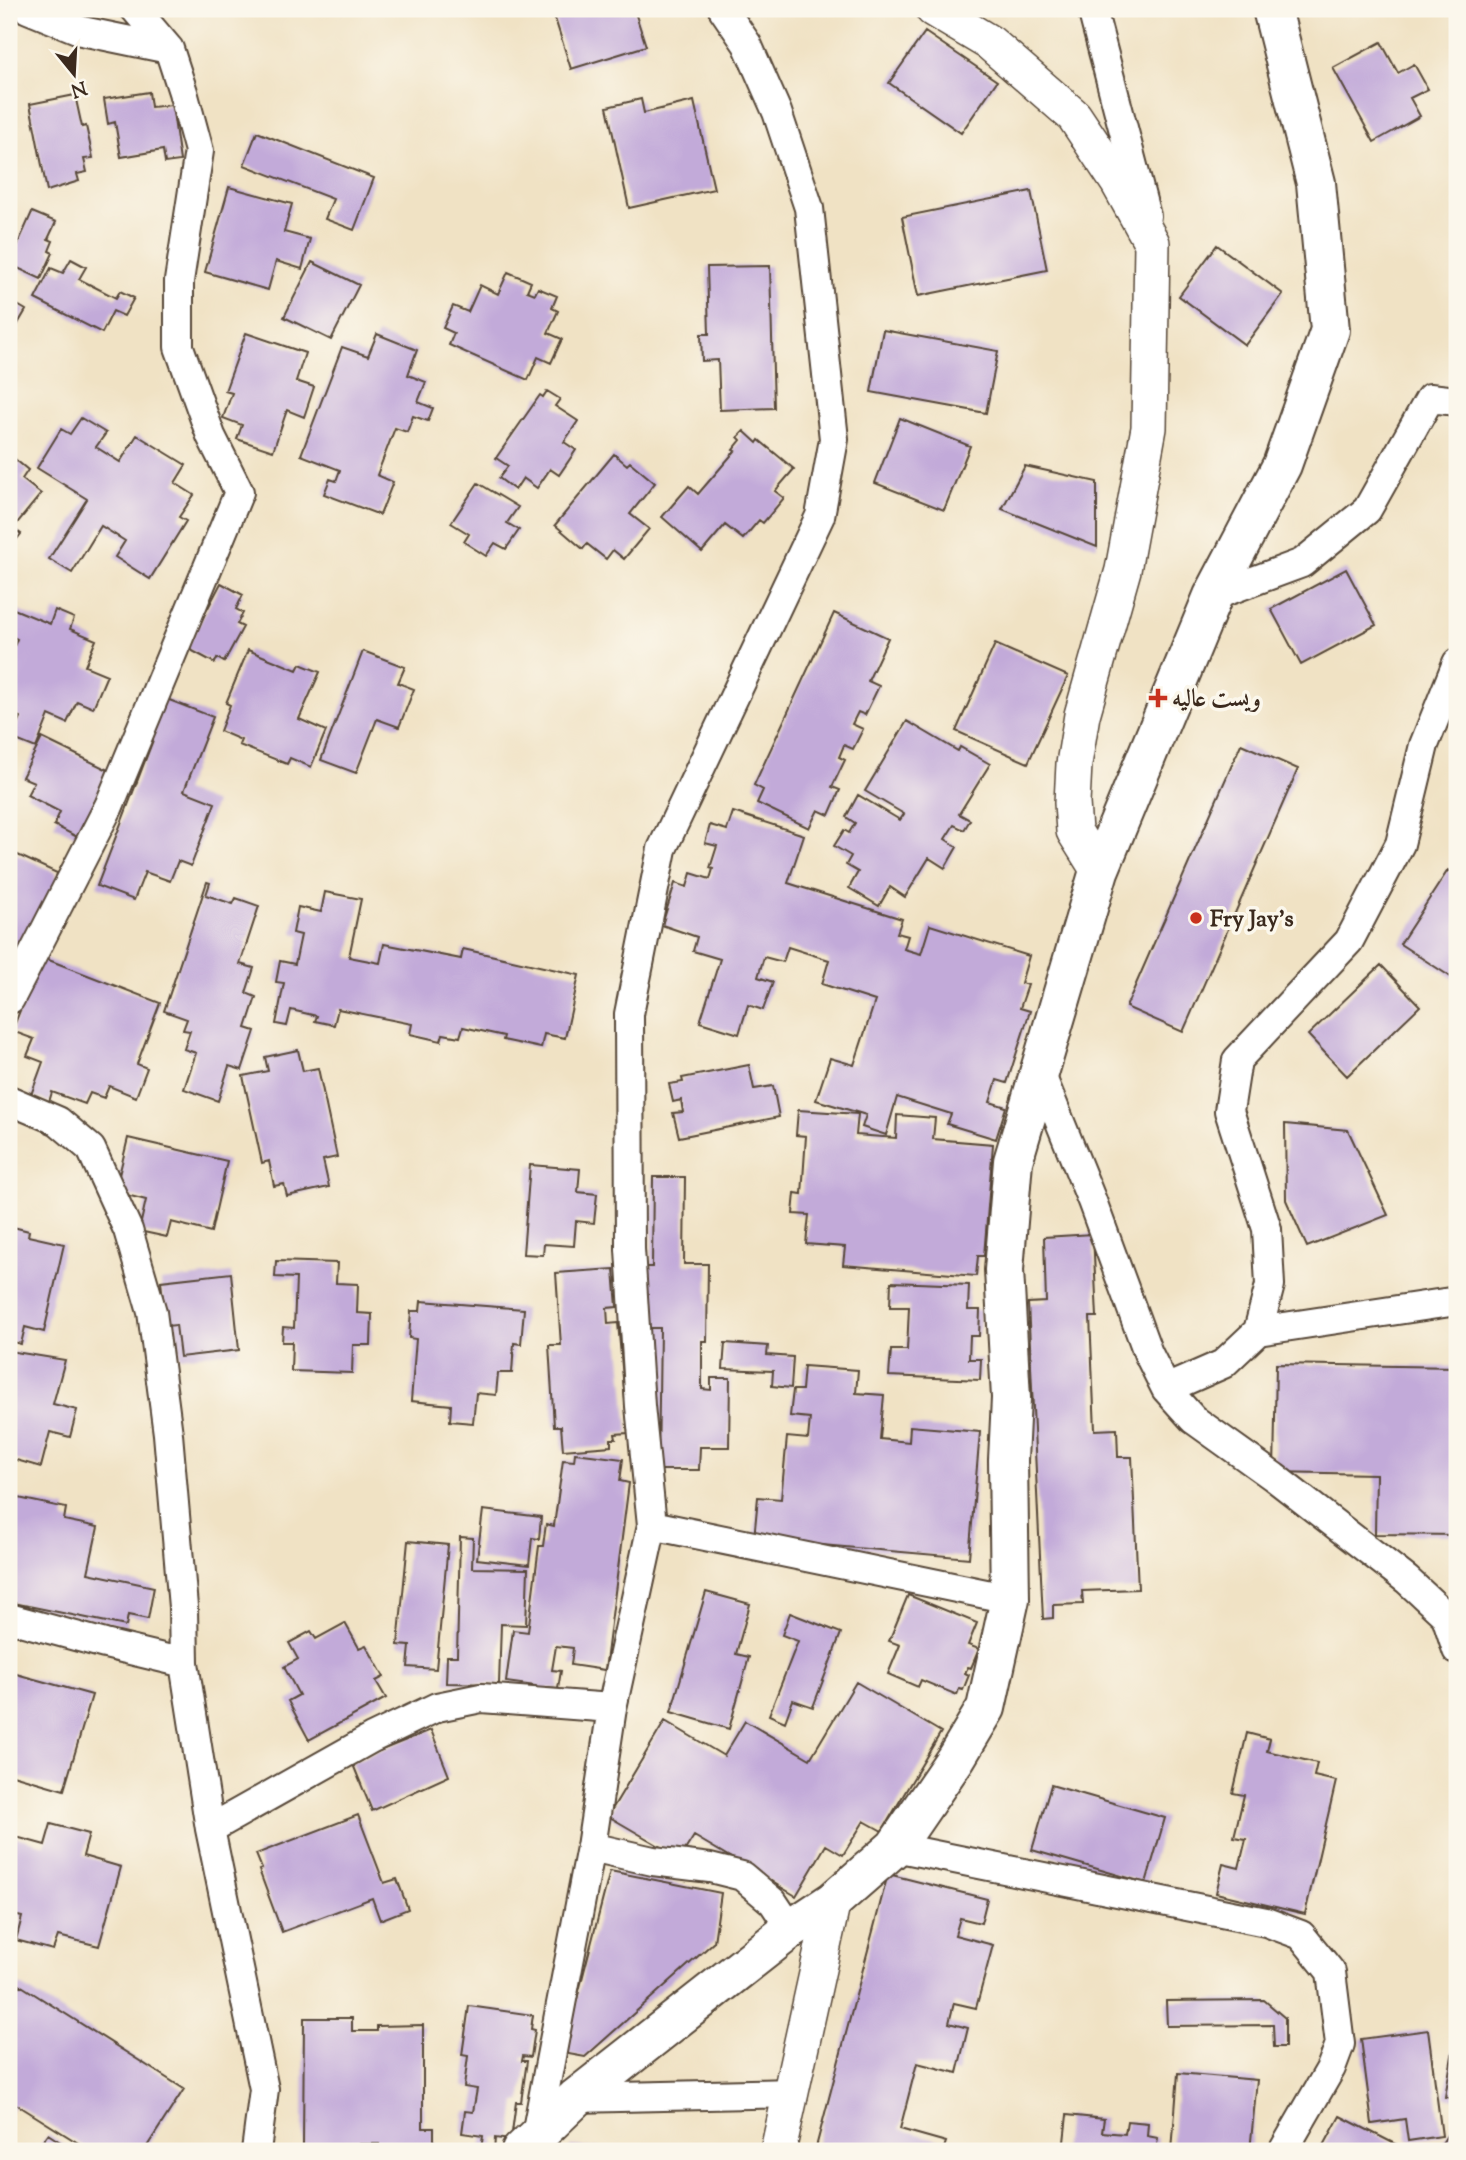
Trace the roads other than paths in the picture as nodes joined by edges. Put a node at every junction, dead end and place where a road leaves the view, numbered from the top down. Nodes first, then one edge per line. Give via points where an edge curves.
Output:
1 (28, 9) edge
2 (135, 9) edge
3 (723, 9) edge
4 (933, 9) edge
5 (1092, 9) edge
6 (1272, 9) edge
7 (169, 49) junction
8 (1152, 243) junction
9 (1457, 401) edge
10 (1213, 596) junction
11 (1457, 663) edge
12 (1099, 871) junction
13 (9, 1000) edge
14 (1039, 1070) junction
15 (9, 1100) edge
16 (1457, 1301) edge
17 (1258, 1331) junction
18 (1166, 1389) junction
19 (652, 1525) junction
20 (1010, 1599) junction
21 (1452, 1612) edge
22 (9, 1618) edge
23 (1457, 1650) edge
24 (184, 1663) junction
25 (612, 1708) junction
26 (210, 1829) junction
27 (591, 1847) junction
28 (895, 1847) junction
29 (833, 1900) junction
30 (791, 1929) junction
31 (792, 2093) junction
32 (576, 2098) junction
33 (529, 2143) edge
34 (256, 2151) edge
35 (778, 2151) edge
36 (1283, 2151) edge

1 - 7 street via 82,31
2 - 7 street
3 - 19 street via 747,44 777,112 809,208 834,439 820,516 662,849 629,1014 630,1249
4 - 8 street via 990,43 1074,116
5 - 8 street
6 - 10 main road via 1316,183 1330,330 1282,465
7 - 13 street via 199,151 179,281 178,347 211,436 239,492 109,806
8 - 12 street via 1149,428 1123,570 1082,715 1074,764 1074,831
9 - 10 street via 1430,398 1367,510 1302,563
10 - 12 main road
11 - 17 street via 1424,745 1400,844 1349,941 1237,1060 1229,1111 1267,1229 1270,1285
12 - 14 main road
14 - 18 street
14 - 20 main road via 1013,1161 1004,1270 1011,1398
15 - 24 street via 58,1121 91,1149 128,1230 152,1312 169,1448
16 - 17 street
17 - 18 street via 1223,1364
18 - 21 street via 1193,1419
19 - 20 street
19 - 25 street
20 - 28 main road via 986,1708
21 - 23 street
22 - 24 street
24 - 26 street
25 - 26 street via 481,1698 437,1707
25 - 27 street
26 - 34 street via 264,2089
27 - 30 street via 742,1876 773,1902
27 - 33 street
28 - 29 main road
28 - 36 street via 1266,1922 1301,1936 1332,1972 1340,2044
29 - 30 main road
29 - 31 street
30 - 32 main road
31 - 32 street
31 - 35 street
32 - 33 main road

